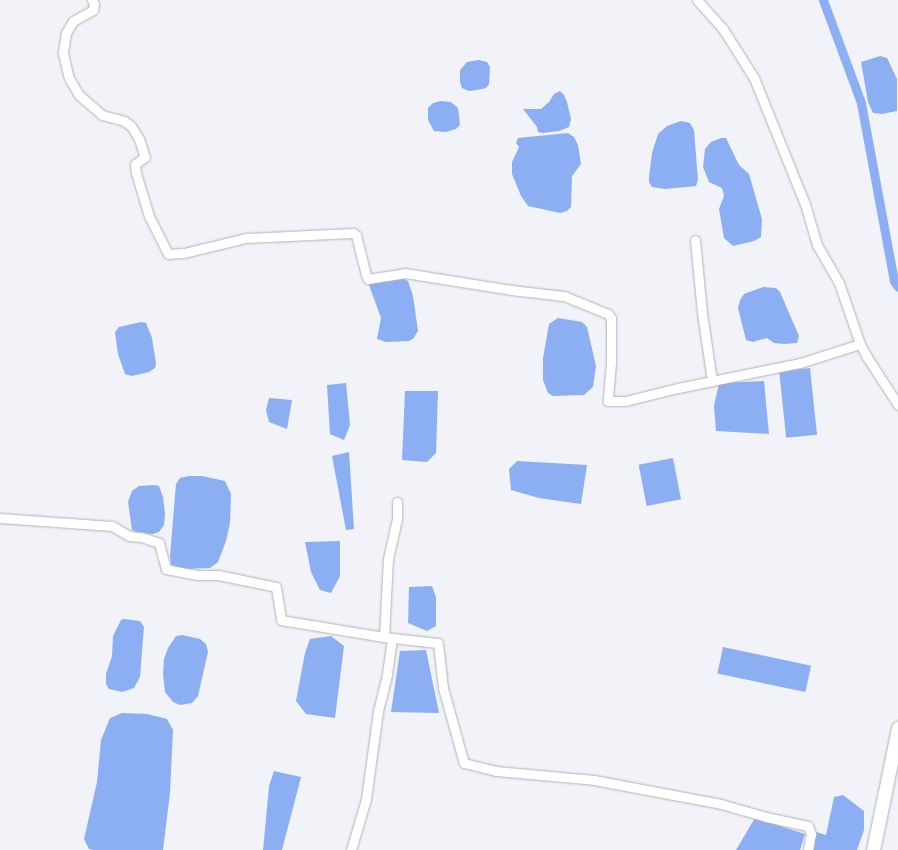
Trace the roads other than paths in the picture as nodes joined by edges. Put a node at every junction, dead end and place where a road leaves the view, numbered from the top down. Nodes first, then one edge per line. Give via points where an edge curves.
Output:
1 (92, 0) edge
2 (697, 0) edge
3 (695, 240) dead end
4 (860, 344) junction
5 (712, 381) junction
6 (898, 405) edge
7 (397, 502) dead end
8 (0, 518) edge
9 (388, 638) junction
10 (898, 728) edge
11 (351, 850) edge
12 (808, 850) edge
13 (873, 850) edge

1 - 5 street via 93,10 73,21 66,33 63,53 69,78 79,95 102,115 124,121 131,126 139,139 144,156 135,164 136,173 149,216 168,254 184,253 246,238 353,233 356,235 368,279 405,273 564,296 608,314 613,326 608,401 625,401
2 - 4 street via 723,29 754,78 805,204 817,245 839,283
3 - 5 street
4 - 5 street via 800,363
4 - 6 street
7 - 9 street via 397,519 388,559
8 - 9 street via 112,526 129,536 159,543 166,569 198,575 218,575 276,587 281,620
9 - 11 street via 387,674 378,711 366,799
9 - 12 street via 438,643 443,688 464,763 496,770 594,780 721,804 808,826 811,834
10 - 13 main road

